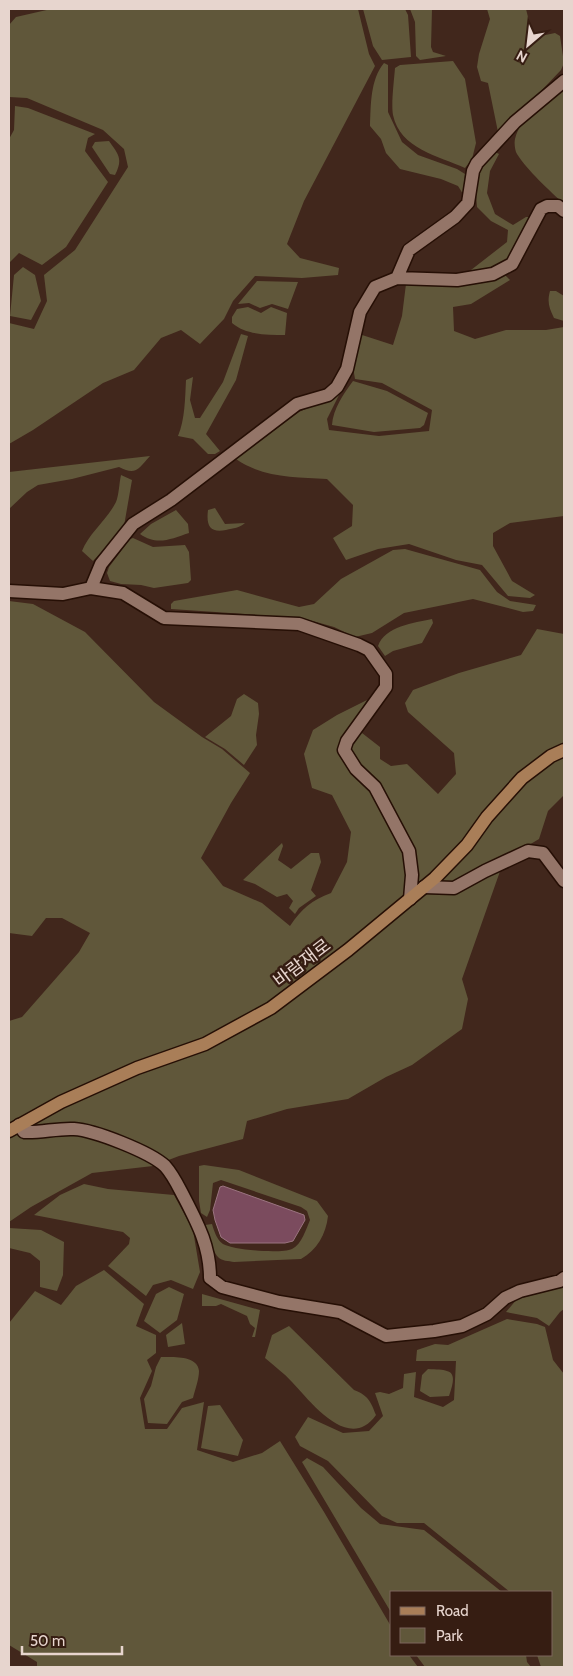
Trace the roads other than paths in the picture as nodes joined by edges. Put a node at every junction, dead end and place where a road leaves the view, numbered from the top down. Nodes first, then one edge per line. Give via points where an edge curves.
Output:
1 (564, 81) edge
2 (564, 211) edge
3 (397, 278) junction
4 (91, 588) junction
5 (9, 592) edge
6 (564, 750) edge
7 (564, 881) edge
8 (424, 887) junction
9 (410, 898) junction
10 (14, 1128) edge
11 (564, 1278) edge

1 - 3 street via 515,122 478,163 473,171 468,203 455,218 409,250
2 - 3 street via 558,206 541,209 512,264 493,274 457,280
3 - 4 street via 375,287 360,312 347,369 338,387 328,395 297,404 171,500 133,524 101,564
4 - 5 street via 63,594
4 - 9 street via 123,593 164,618 299,624 369,650 386,674 386,687 344,750 356,769 375,787 409,851
6 - 8 street, 바람재로 via 522,778 467,845
7 - 8 street via 543,853 528,851 454,888
8 - 9 street, 바람재로
9 - 10 street, 바람재로 via 271,1008 205,1044 137,1068 61,1102
10 - 11 street via 37,1133 74,1129 98,1133 146,1154 164,1165 173,1176 201,1230 210,1264 210,1278 222,1286 279,1302 340,1312 386,1336 462,1326 487,1314 505,1298 520,1291 560,1282

